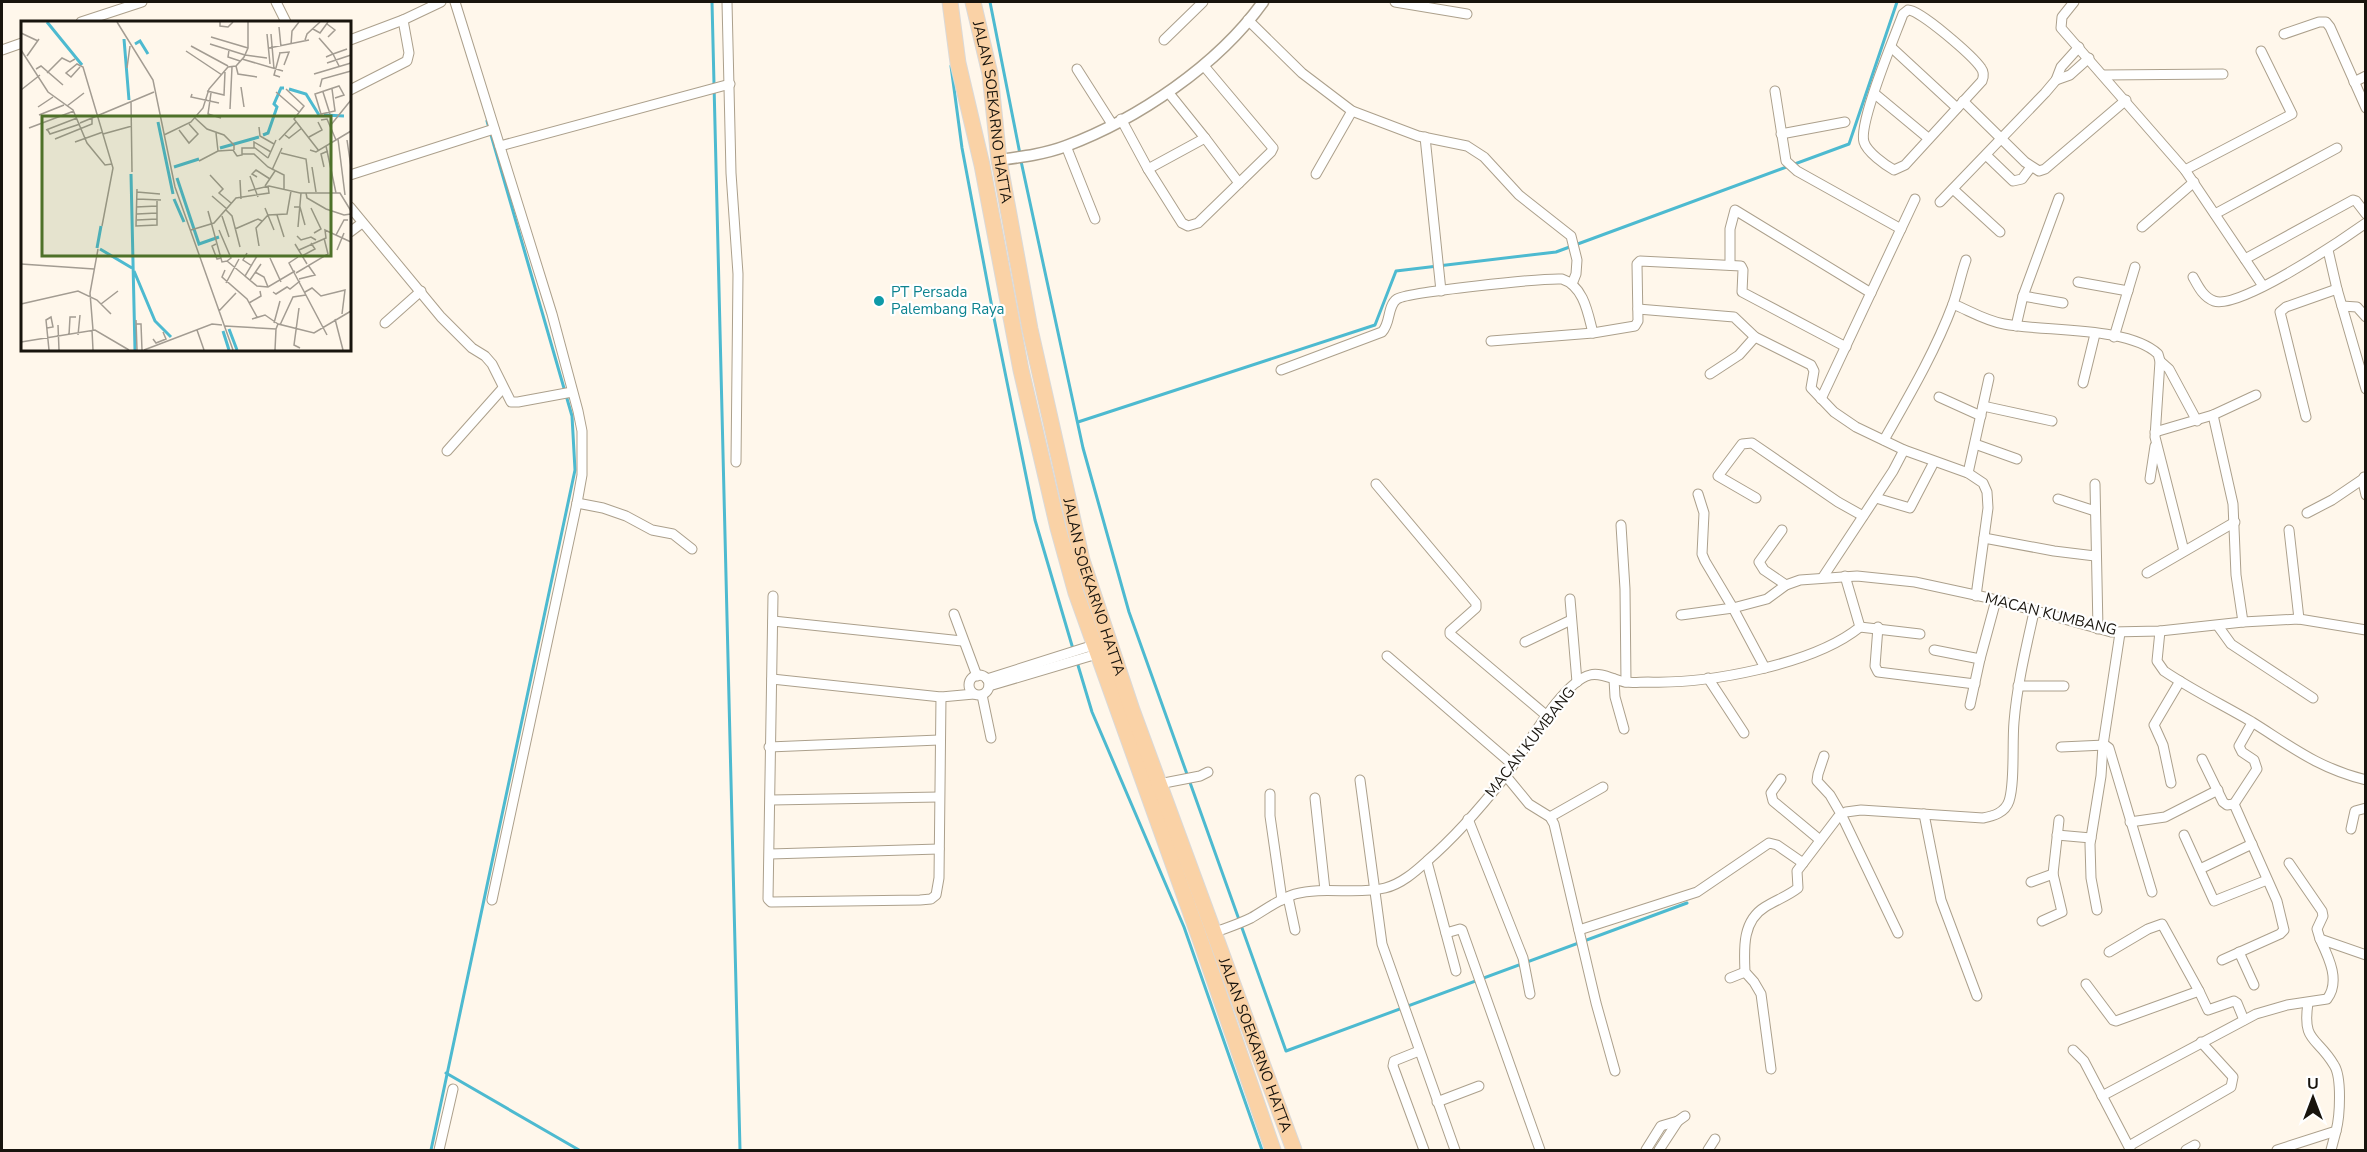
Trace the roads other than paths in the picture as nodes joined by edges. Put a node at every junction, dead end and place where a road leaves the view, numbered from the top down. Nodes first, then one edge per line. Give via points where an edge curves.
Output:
1 (142, 2) edge
2 (441, 2) edge
3 (455, 2) edge
4 (728, 2) edge
5 (950, 2) edge
6 (973, 2) edge
7 (1203, 2) edge
8 (1395, 2) edge
9 (2074, 2) edge
10 (280, 3) edge
11 (1257, 4) edge
12 (1467, 14) dead end
13 (403, 20) junction
14 (1248, 20) junction
15 (84, 21) edge
16 (283, 21) edge
17 (2284, 34) dead end
18 (351, 40) edge
19 (1164, 40) dead end
20 (21, 43) edge
21 (1891, 47) junction
22 (2079, 47) junction
23 (2, 50) edge
24 (2261, 51) dead end
25 (2089, 58) junction
26 (1204, 66) junction
27 (1077, 69) dead end
28 (2223, 74) dead end
29 (2103, 75) junction
30 (2366, 76) edge
31 (2056, 80) junction
32 (2354, 82) junction
33 (727, 85) junction
34 (351, 89) edge
35 (1775, 91) dead end
36 (1168, 92) junction
37 (1875, 94) junction
38 (2126, 100) junction
39 (1960, 104) junction
40 (2366, 108) edge
41 (1352, 111) junction
42 (1116, 122) junction
43 (1845, 122) dead end
44 (493, 129) junction
45 (1781, 134) junction
46 (1205, 138) junction
47 (1425, 138) junction
48 (1928, 138) junction
49 (2002, 138) junction
50 (500, 146) junction
51 (1066, 146) junction
52 (2337, 147) dead end
53 (1986, 155) junction
54 (1005, 159) junction
55 (2031, 167) junction
56 (1148, 169) junction
57 (2185, 170) junction
58 (351, 174) edge
59 (1316, 174) dead end
60 (2193, 182) junction
61 (1239, 183) junction
62 (1953, 189) junction
63 (2059, 198) dead end
64 (1915, 199) dead end
65 (1940, 202) dead end
66 (351, 208) edge
67 (2216, 214) junction
68 (2366, 214) edge
69 (1095, 219) dead end
70 (362, 223) junction
71 (2366, 223) edge
72 (2142, 227) dead end
73 (1901, 229) junction
74 (351, 231) edge
75 (2000, 232) dead end
76 (2328, 250) junction
77 (2245, 259) junction
78 (1966, 260) dead end
79 (1730, 265) junction
80 (2135, 267) dead end
81 (2193, 277) dead end
82 (2079, 282) dead end
83 (1572, 284) junction
84 (2263, 286) junction
85 (2337, 289) junction
86 (421, 291) junction
87 (1441, 291) junction
88 (2127, 291) junction
89 (1871, 293) junction
90 (2023, 296) junction
91 (2063, 303) dead end
92 (1953, 304) junction
93 (2342, 306) junction
94 (1638, 309) junction
95 (2366, 317) edge
96 (386, 323) dead end
97 (2016, 326) junction
98 (1593, 333) junction
99 (2095, 334) junction
100 (2114, 337) junction
101 (1755, 338) junction
102 (1491, 341) dead end
103 (1846, 347) junction
104 (2160, 361) junction
105 (2363, 369) edge
106 (1281, 370) dead end
107 (1710, 374) dead end
108 (1989, 378) dead end
109 (2083, 383) dead end
110 (504, 388) junction
111 (2366, 389) edge
112 (571, 393) junction
113 (2256, 395) dead end
114 (1817, 396) junction
115 (1939, 398) dead end
116 (1983, 406) junction
117 (2213, 415) junction
118 (1981, 416) junction
119 (2306, 417) dead end
120 (2052, 421) dead end
121 (2196, 421) junction
122 (2155, 432) junction
123 (1884, 441) junction
124 (2157, 443) junction
125 (1975, 444) junction
126 (1904, 450) junction
127 (447, 451) dead end
128 (2018, 459) dead end
129 (736, 462) dead end
130 (1934, 462) junction
131 (1968, 473) junction
132 (2364, 477) edge
133 (2150, 479) dead end
134 (1376, 484) dead end
135 (2095, 484) dead end
136 (1698, 494) dead end
137 (2366, 495) edge
138 (1068, 497) junction
139 (1756, 498) dead end
140 (1876, 498) junction
141 (2058, 499) dead end
142 (1052, 502) junction
143 (577, 503) junction
144 (2095, 511) junction
145 (2307, 513) dead end
146 (1863, 516) junction
147 (2235, 522) junction
148 (1621, 525) dead end
149 (1782, 530) dead end
150 (2289, 530) dead end
151 (1984, 538) junction
152 (692, 549) dead end
153 (2184, 551) junction
154 (2095, 555) junction
155 (2147, 573) dead end
156 (1845, 576) junction
157 (1824, 577) junction
158 (1786, 585) junction
159 (773, 596) dead end
160 (1976, 596) junction
161 (1570, 599) dead end
162 (1996, 600) junction
163 (1733, 608) junction
164 (2034, 612) junction
165 (954, 614) dead end
166 (1681, 615) dead end
167 (2299, 619) junction
168 (1571, 620) junction
169 (773, 621) junction
170 (2243, 622) junction
171 (2218, 626) junction
172 (1860, 627) junction
173 (1878, 627) junction
174 (2098, 629) junction
175 (2366, 630) edge
176 (2160, 631) junction
177 (2120, 633) junction
178 (1920, 634) dead end
179 (962, 641) junction
180 (1525, 642) dead end
181 (1934, 650) dead end
182 (1090, 651) junction
183 (1387, 656) dead end
184 (1980, 658) junction
185 (1765, 668) junction
186 (976, 676) junction
187 (1708, 678) junction
188 (772, 679) junction
189 (1614, 680) junction
190 (2180, 681) junction
191 (988, 682) junction
192 (1577, 682) junction
193 (1626, 682) junction
194 (1975, 684) junction
195 (2018, 686) junction
196 (2064, 686) dead end
197 (978, 694) junction
198 (941, 697) junction
199 (2313, 699) dead end
200 (1970, 705) dead end
201 (1547, 716) junction
202 (2252, 723) junction
203 (1624, 729) dead end
204 (1744, 733) dead end
205 (991, 738) dead end
206 (939, 740) junction
207 (2103, 745) junction
208 (769, 747) junction
209 (2061, 747) dead end
210 (1824, 756) dead end
211 (2202, 759) dead end
212 (1513, 765) junction
213 (1208, 772) dead end
214 (1506, 776) junction
215 (1781, 779) dead end
216 (1360, 780) dead end
217 (2366, 780) edge
218 (2171, 783) dead end
219 (1159, 784) junction
220 (1603, 787) dead end
221 (2218, 790) junction
222 (1270, 794) dead end
223 (939, 797) junction
224 (1315, 798) dead end
225 (771, 801) junction
226 (2234, 804) junction
227 (2366, 808) edge
228 (1841, 814) junction
229 (1924, 814) junction
230 (1550, 817) junction
231 (1468, 819) junction
232 (2059, 820) dead end
233 (2130, 822) junction
234 (2351, 829) dead end
235 (2057, 836) junction
236 (2184, 836) dead end
237 (2091, 838) junction
238 (1820, 840) junction
239 (2252, 844) junction
240 (939, 849) junction
241 (770, 854) junction
242 (1427, 862) junction
243 (1803, 863) junction
244 (2289, 863) dead end
245 (2200, 869) junction
246 (2053, 874) junction
247 (2267, 880) junction
248 (2031, 882) dead end
249 (1375, 889) junction
250 (1325, 890) junction
251 (2152, 892) dead end
252 (1285, 898) junction
253 (492, 900) dead end
254 (2097, 910) dead end
255 (2042, 921) dead end
256 (1294, 930) dead end
257 (1214, 933) junction
258 (1446, 933) junction
259 (1898, 933) dead end
260 (1580, 937) junction
261 (2320, 939) junction
262 (2109, 952) dead end
263 (2239, 952) junction
264 (2366, 955) edge
265 (2222, 960) dead end
266 (1456, 970) dead end
267 (1744, 972) junction
268 (1730, 978) dead end
269 (2086, 984) dead end
270 (2253, 985) dead end
271 (2199, 991) junction
272 (1530, 994) dead end
273 (1977, 996) dead end
274 (2308, 1003) junction
275 (2244, 1020) junction
276 (2201, 1042) junction
277 (2073, 1050) dead end
278 (1419, 1051) junction
279 (1771, 1069) dead end
280 (1615, 1071) dead end
281 (1479, 1086) dead end
282 (453, 1089) dead end
283 (2102, 1096) junction
284 (1437, 1102) junction
285 (2336, 1131) junction
286 (1715, 1139) dead end
287 (2130, 1148) edge
288 (439, 1150) edge
289 (1273, 1150) edge
290 (1294, 1150) edge
291 (1424, 1150) edge
292 (1455, 1150) edge
293 (1540, 1150) edge
294 (1646, 1150) edge
295 (1659, 1150) edge
296 (1708, 1150) edge
297 (2277, 1150) edge
298 (2331, 1150) edge

1 - 15 street
2 - 13 street
3 - 44 street
4 - 33 street
5 - 142 highway, JALAN SOEKARNO HATTA via 958,63
6 - 54 highway, JALAN SOEKARNO HATTA
7 - 19 street
8 - 12 street
9 - 22 street via 2060,23
10 - 16 street
11 - 14 street
13 - 18 street
13 - 34 street via 407,61
14 - 26 street
14 - 41 street via 1302,74
17 - 32 street via 2326,22
20 - 23 street
21 - 37 street
21 - 39 street
21 - 39 street via 1903,14 1914,10 1981,68 1982,81
22 - 25 street
22 - 31 street via 2061,67
24 - 57 street via 2292,114
25 - 29 street
25 - 31 street via 2070,75
26 - 36 street
26 - 61 street via 1272,145 1271,152
27 - 42 street
28 - 29 street
29 - 38 street
30 - 32 street
31 - 49 street
32 - 40 street
33 - 50 street
33 - 129 street via 738,274
35 - 45 street
36 - 42 street
36 - 46 street
37 - 48 street
37 - 48 street via 1864,125 1864,141 1869,150 1897,170
38 - 55 street via 2044,169 2037,171
38 - 57 street
39 - 48 street
39 - 49 street
41 - 47 street
41 - 59 street
42 - 51 street
42 - 56 street
43 - 45 street
44 - 50 street
44 - 58 street
45 - 73 street via 1786,161 1794,169
46 - 56 street
46 - 61 street
47 - 83 street via 1476,151 1519,195 1560,226 1573,240 1576,252
47 - 87 street
49 - 53 street
49 - 55 street
50 - 112 street via 552,314
51 - 54 street
51 - 69 street
52 - 67 street
53 - 55 street via 2013,182 2022,179
53 - 62 street
54 - 138 highway, JALAN SOEKARNO HATTA via 1030,329
56 - 61 street via 1182,223 1188,226 1198,223
57 - 60 street
60 - 67 street
60 - 72 street
62 - 65 street
62 - 75 street
63 - 90 street
64 - 73 street
66 - 70 street
67 - 77 street
68 - 77 street via 2353,200
70 - 74 street
70 - 86 street
71 - 76 street
73 - 89 street
76 - 84 street
76 - 85 street
77 - 84 street
78 - 92 street
79 - 89 street via 1730,230 1735,210
79 - 94 street via 1640,261
79 - 103 street via 1742,267 1742,292
80 - 88 street
81 - 84 street via 2202,292 2220,302
82 - 88 street
83 - 87 street via 1557,279
83 - 98 street via 1587,309
85 - 93 street
85 - 119 street via 2280,312
86 - 96 street
86 - 110 street via 460,337 492,364
87 - 106 street via 1398,299 1382,332
88 - 100 street
89 - 103 street
90 - 91 street
90 - 97 street
92 - 97 street via 1991,321
92 - 123 street via 1917,383
93 - 95 street via 2356,307
93 - 105 street
94 - 98 street via 1635,326
94 - 101 street via 1730,316 1737,318
97 - 99 street
98 - 102 street
99 - 100 street
99 - 109 street
100 - 104 street via 2153,349
101 - 107 street via 1739,355
101 - 114 street via 1811,365 1814,370 1810,386
103 - 114 street
104 - 121 street via 2169,369
104 - 122 street
105 - 111 street
108 - 116 street
110 - 112 street via 511,402
110 - 127 street
112 - 143 street via 582,431 582,475
113 - 117 street
114 - 123 street via 1845,421
115 - 118 street
116 - 118 street
116 - 120 street
117 - 121 street
117 - 147 street
118 - 125 street
121 - 122 street
122 - 124 street
123 - 126 street
124 - 133 street
124 - 153 street
125 - 128 street
125 - 131 street
126 - 130 street
126 - 140 street
130 - 131 street
130 - 140 street via 1910,508
131 - 151 street via 1983,483 1987,492
132 - 137 street
132 - 145 street
134 - 201 street via 1476,603 1476,608 1450,634
135 - 144 street
136 - 163 street via 1704,513 1703,558
138 - 142 highway
138 - 219 highway, JALAN SOEKARNO HATTA via 1089,586
139 - 146 street via 1718,476 1747,442
140 - 146 street
141 - 144 street
142 - 182 highway, JALAN SOEKARNO HATTA
143 - 152 street via 603,508 652,530 673,534
143 - 253 street
144 - 154 street
146 - 157 street
147 - 153 street
147 - 170 street via 2236,575
148 - 193 street
149 - 158 street via 1759,562
150 - 167 street
151 - 154 street
151 - 160 street
153 - 155 street
154 - 174 street
156 - 157 street, MACAN KUMBANG
156 - 160 street, MACAN KUMBANG via 1915,582
156 - 172 street
157 - 158 street, MACAN KUMBANG
158 - 163 street, MACAN KUMBANG via 1767,599
159 - 169 street
160 - 162 street, MACAN KUMBANG
161 - 168 street
162 - 164 street, MACAN KUMBANG
162 - 184 street
163 - 166 street, MACAN KUMBANG
163 - 185 street
164 - 174 street, MACAN KUMBANG
164 - 195 street
165 - 179 street
167 - 170 street, MACAN KUMBANG
167 - 175 street, MACAN KUMBANG
168 - 180 street
168 - 192 street
169 - 179 street
169 - 188 street
170 - 171 street, MACAN KUMBANG
171 - 176 street, MACAN KUMBANG
171 - 199 street via 2231,644
172 - 173 street
172 - 185 street, MACAN KUMBANG via 1828,645
173 - 178 street
173 - 194 street via 1878,672
174 - 177 street, MACAN KUMBANG
176 - 177 street, MACAN KUMBANG
176 - 190 street via 2158,664
177 - 207 street
179 - 186 street
181 - 184 street
182 - 191 street
182 - 289 highway, JALAN SOEKARNO HATTA via 1200,939
183 - 212 street
184 - 194 street
185 - 187 street, MACAN KUMBANG
186 - 191 street via 983,676
186 - 197 street via 969,684 970,690
187 - 193 street, MACAN KUMBANG
187 - 204 street
188 - 198 street
188 - 208 street
189 - 192 street, MACAN KUMBANG via 1592,674
189 - 193 street, MACAN KUMBANG
189 - 203 street
190 - 202 street
190 - 218 street via 2154,725 2163,745
191 - 197 street via 986,692
192 - 201 street, MACAN KUMBANG
194 - 200 street
195 - 196 street
195 - 229 street via 2006,808 1983,818
197 - 198 street
197 - 205 street
198 - 206 street
201 - 212 street, MACAN KUMBANG
202 - 217 street via 2321,766
202 - 226 street via 2239,746 2254,760 2257,769
206 - 208 street
206 - 223 street
207 - 209 street
207 - 233 street via 2110,750
207 - 237 street
208 - 225 street
210 - 228 street via 1817,781
211 - 221 street
212 - 214 street, MACAN KUMBANG
213 - 219 street
214 - 230 street via 1529,804
214 - 231 street, MACAN KUMBANG
215 - 238 street via 1771,793 1773,801
216 - 249 street
219 - 257 highway, JALAN SOEKARNO HATTA
220 - 230 street
221 - 226 street via 2225,803
221 - 233 street via 2165,817
222 - 252 street via 1270,816
223 - 225 street
223 - 240 street
224 - 250 street
225 - 241 street
226 - 239 street
227 - 234 street via 2355,811
228 - 229 street via 1861,810
228 - 238 street
228 - 259 street
229 - 273 street via 1941,900
230 - 260 street
231 - 242 street, MACAN KUMBANG
231 - 272 street via 1524,962
232 - 235 street
233 - 251 street
235 - 237 street
235 - 246 street
236 - 245 street
237 - 254 street via 2090,870
238 - 243 street
239 - 245 street
239 - 247 street
240 - 241 street
240 - 241 street via 936,895 920,900 771,902
242 - 249 street, MACAN KUMBANG via 1395,884
242 - 258 street
243 - 260 street via 1769,843 1698,892
243 - 267 street via 1797,871 1798,888 1753,918 1744,942
244 - 261 street via 2322,911 2317,929
245 - 247 street via 2214,901
246 - 248 street
246 - 255 street via 2062,912
247 - 263 street via 2284,930
249 - 250 street, MACAN KUMBANG
249 - 278 street via 1383,944
250 - 252 street, MACAN KUMBANG
252 - 256 street
252 - 257 street, MACAN KUMBANG
257 - 290 highway, JALAN SOEKARNO HATTA
258 - 266 street
258 - 293 street via 1462,930
260 - 280 street
261 - 264 street
261 - 274 street via 2330,958 2331,993 2327,999
262 - 271 street via 2162,924
263 - 265 street
263 - 270 street
267 - 268 street
267 - 279 street via 1761,994
269 - 271 street via 2116,1021
271 - 275 street via 2208,1010 2234,1001
274 - 275 street via 2287,1005
274 - 285 street via 2306,1021 2310,1036 2333,1062 2338,1075
275 - 276 street
276 - 283 street
276 - 287 street via 2233,1077 2231,1088
277 - 283 street via 2084,1061
278 - 284 street
278 - 291 street via 1394,1061 1393,1066
281 - 284 street
282 - 288 street
283 - 287 street
284 - 292 street
285 - 297 street
285 - 298 street
286 - 296 street
294 - 295 street via 1661,1126 1681,1118

